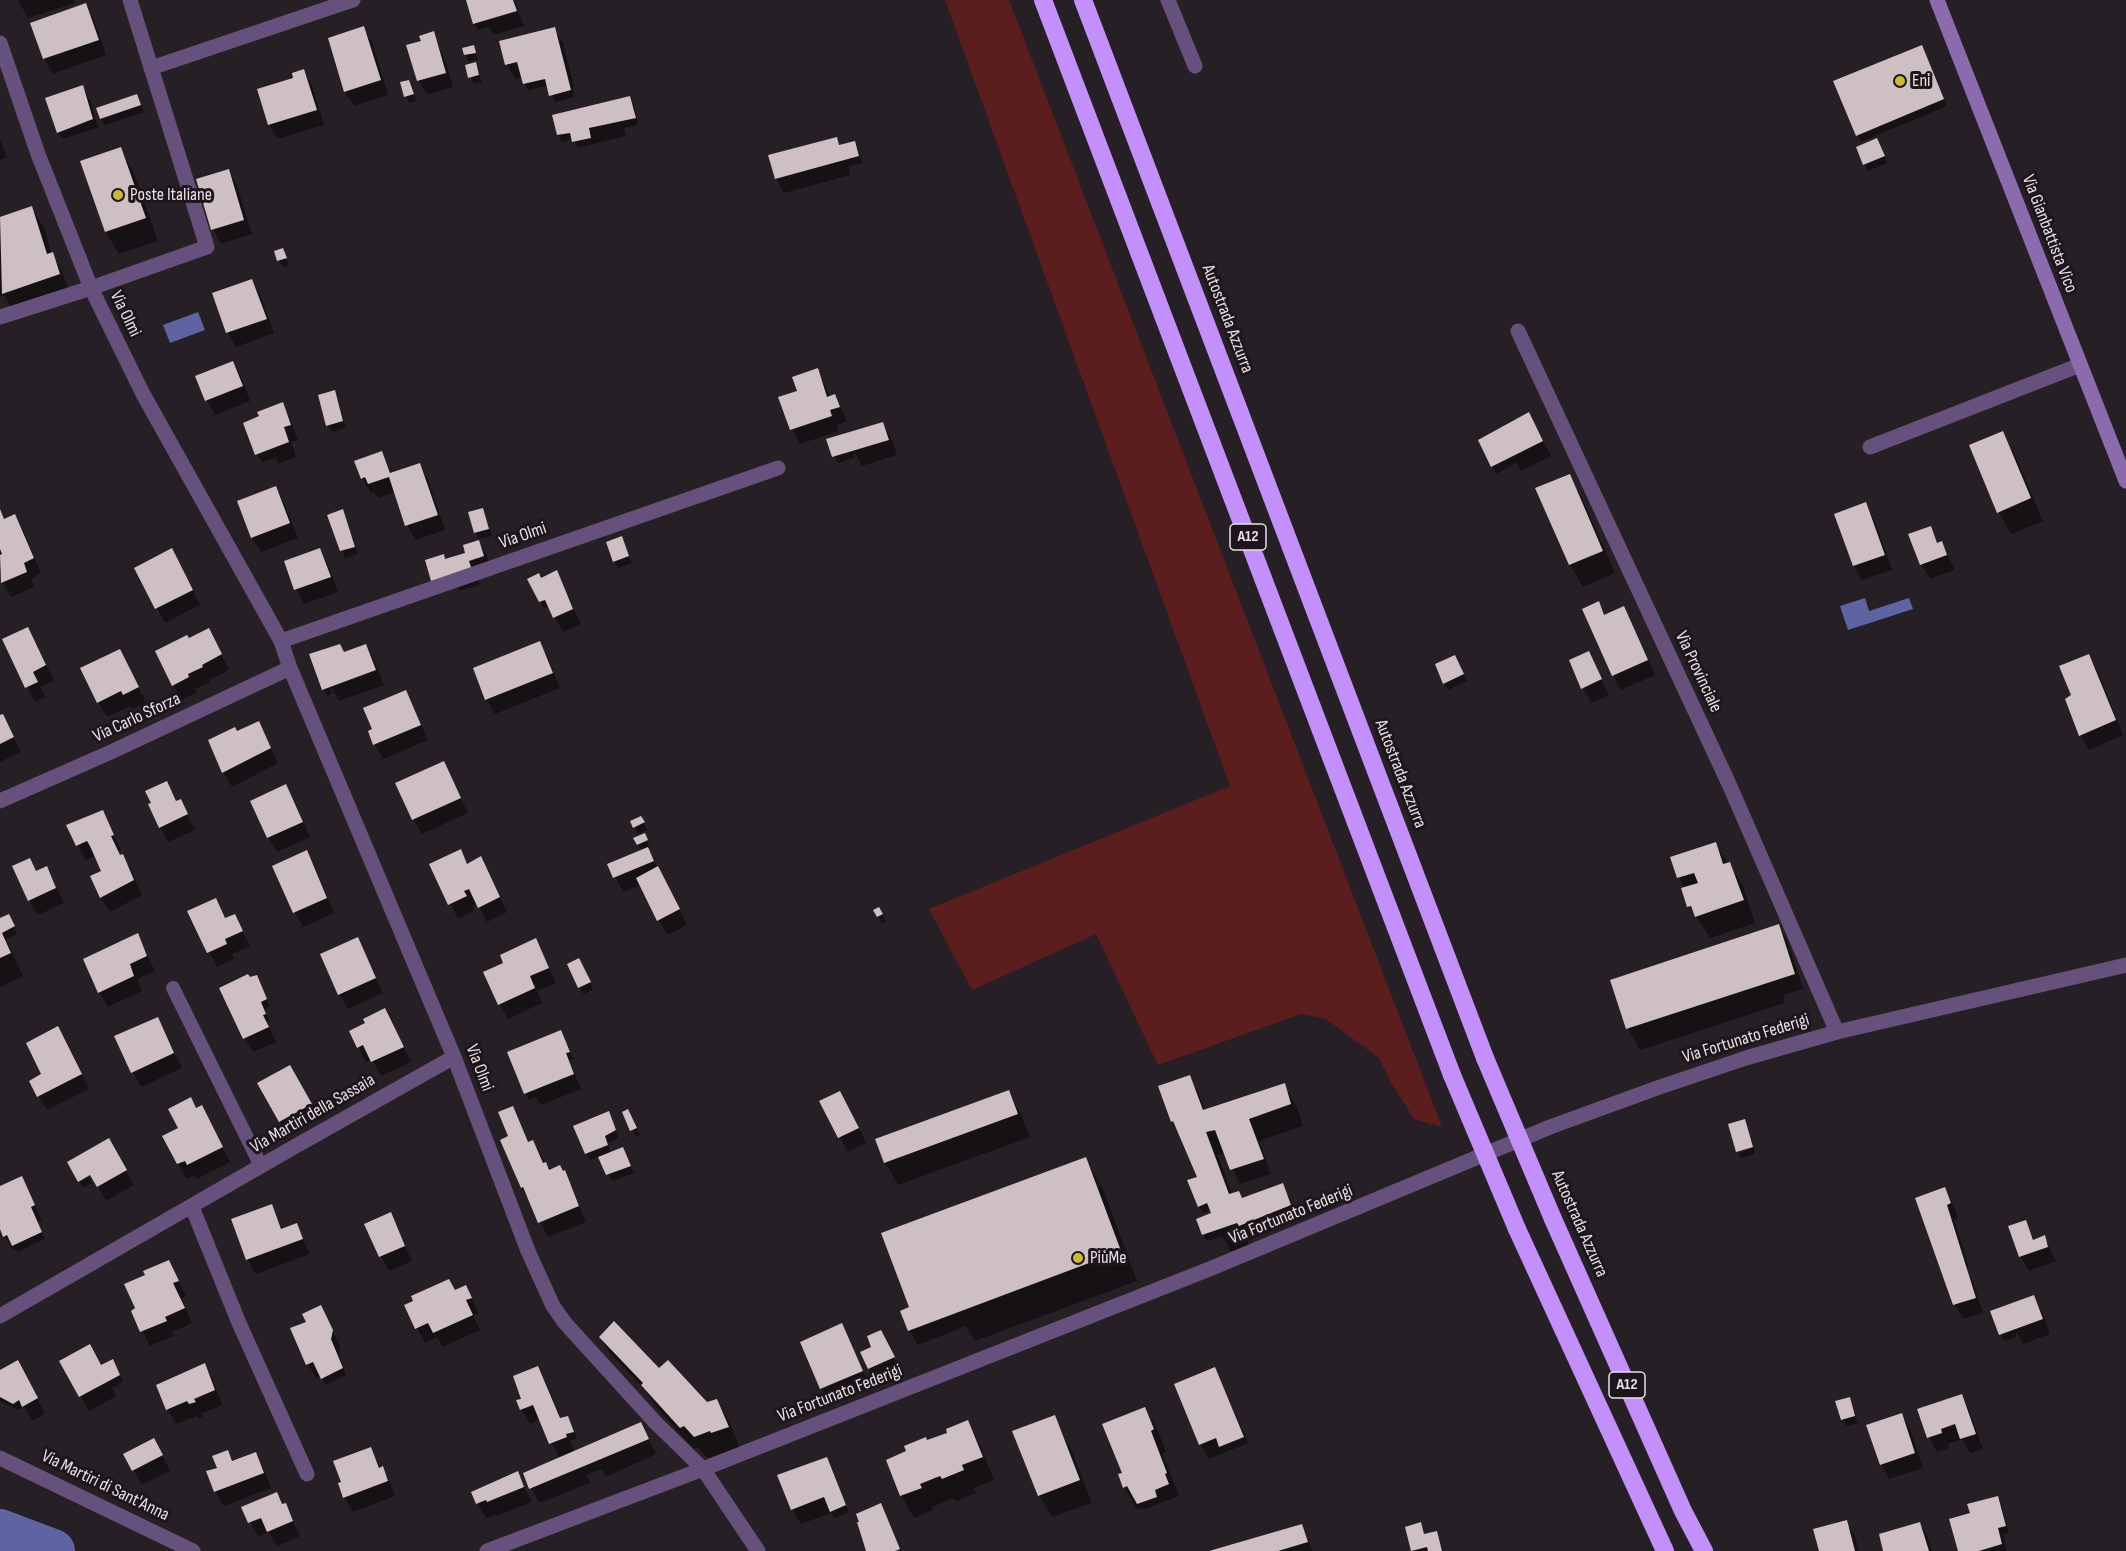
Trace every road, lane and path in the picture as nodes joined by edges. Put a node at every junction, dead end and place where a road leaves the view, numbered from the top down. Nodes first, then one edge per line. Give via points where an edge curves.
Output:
1 (130, 0) edge
2 (353, 0) edge
3 (1043, 0) edge
4 (1083, 0) edge
5 (1168, 0) edge
6 (1936, 0) edge
7 (0, 43) edge
8 (1195, 66) dead end
9 (151, 68) junction
10 (91, 288) junction
11 (0, 317) edge
12 (1518, 331) dead end
13 (2080, 365) junction
14 (1870, 447) dead end
15 (778, 468) dead end
16 (2126, 481) edge
17 (281, 640) junction
18 (290, 668) junction
19 (0, 801) edge
20 (2126, 965) edge
21 (173, 988) dead end
22 (1837, 1032) junction
23 (454, 1057) junction
24 (261, 1166) junction
25 (192, 1207) junction
26 (0, 1316) edge
27 (0, 1458) edge
28 (703, 1469) junction
29 (307, 1474) dead end
30 (193, 1551) edge
31 (487, 1551) edge
32 (758, 1551) edge
33 (1665, 1551) edge
34 (1704, 1551) edge

1 - 9 street, Via Olmi
2 - 9 street
3 - 33 highway, A12, bridge via 1452,1075 1517,1229
4 - 34 highway, Autostrada Azzurra / A12, bridge via 1485,1058 1553,1219
5 - 8 street
6 - 13 main road, Via Gianbattista Vico
7 - 10 street, Via Olmi via 38,154
9 - 10 street, Via Olmi via 207,248
10 - 11 street
10 - 17 street, Via Olmi via 143,394
12 - 22 street, Via Provinciale via 1729,784
13 - 14 street
13 - 16 main road, Via Gianbattista Vico
15 - 17 street, Via Olmi
17 - 18 street, Via Olmi
18 - 19 street, Via Carlo Sforza
18 - 23 street, Via Olmi
20 - 22 street, Via Fortunato Federigi
21 - 24 lane
22 - 28 street, Via Fortunato Federigi via 1746,1058 1550,1127 1212,1268
23 - 24 street, Via Martiri della Sassaia
23 - 28 street, Via Olmi via 510,1208 553,1306 656,1423
24 - 25 street, Via Martiri della Sassaia
25 - 26 street, Via Martiri della Sassaia
25 - 29 street
27 - 30 street, Via Martiri di Sant'Anna
28 - 31 street, Via Fortunato Federigi
28 - 32 street, Via Olmi

